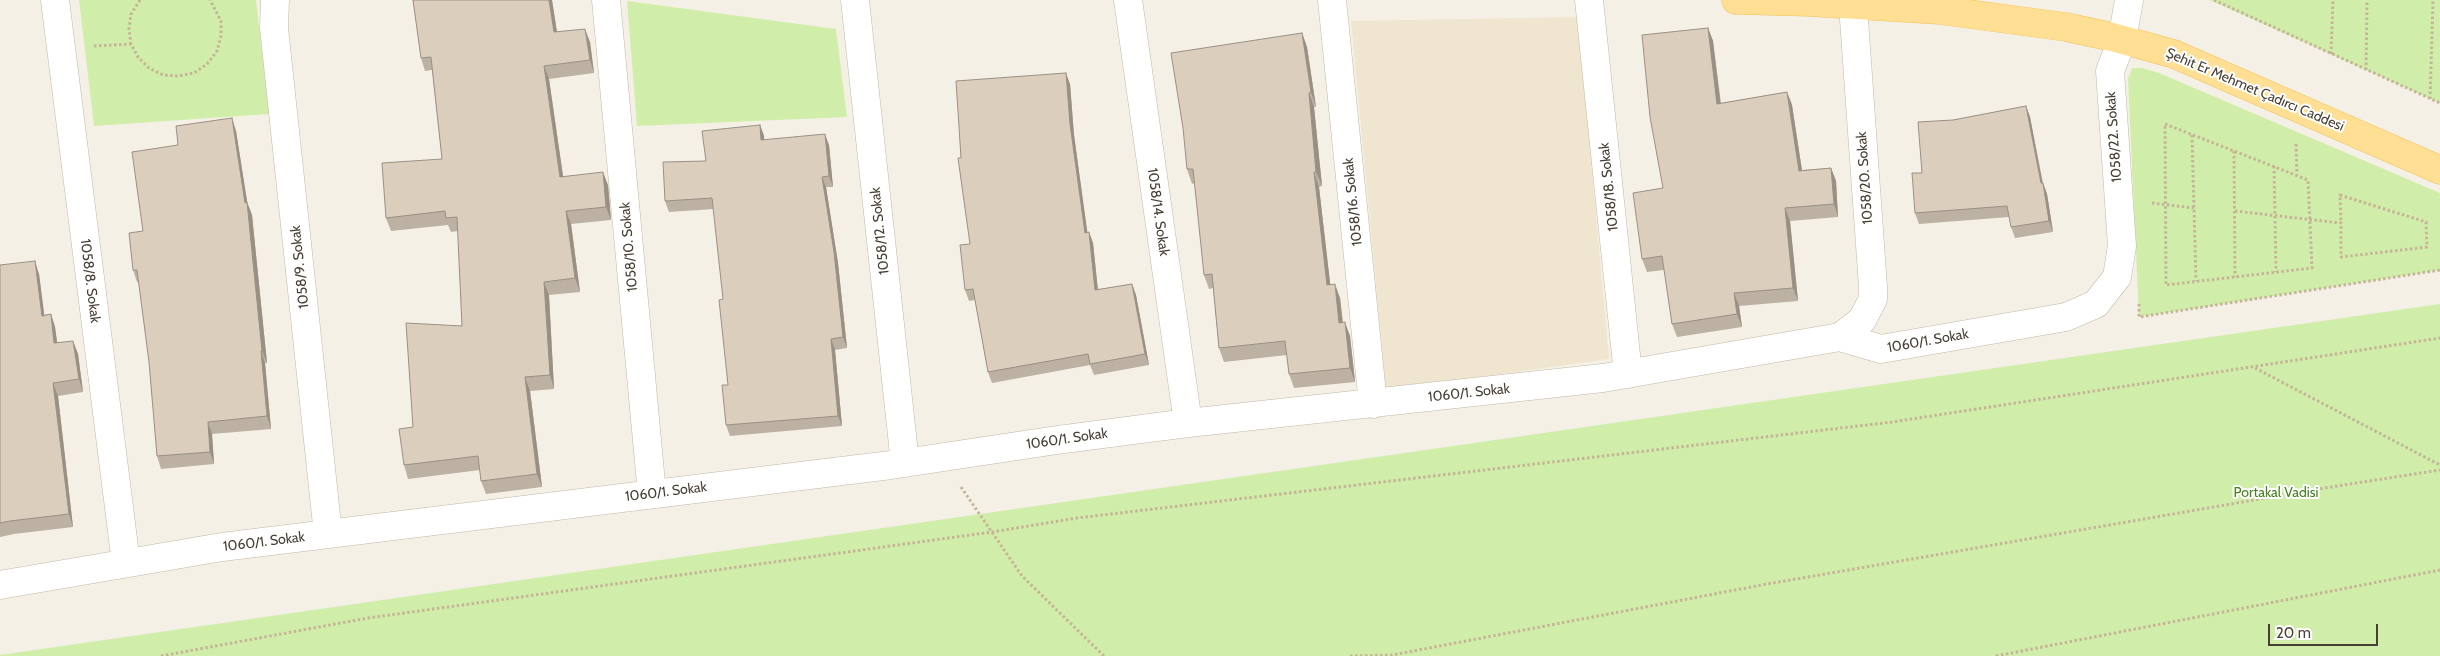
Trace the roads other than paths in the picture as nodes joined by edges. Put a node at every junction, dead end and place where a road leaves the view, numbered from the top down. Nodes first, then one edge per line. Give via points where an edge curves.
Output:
1 (55, 0) edge
2 (275, 0) edge
3 (606, 0) edge
4 (856, 0) edge
5 (1128, 0) edge
6 (1332, 0) edge
7 (1589, 0) edge
8 (1736, 0) edge
9 (2129, 0) edge
10 (1853, 5) junction
11 (1939, 5) edge
12 (2122, 40) junction
13 (2440, 170) edge
14 (2117, 277) joint
15 (1840, 337) junction
16 (1628, 374) junction
17 (1373, 404) junction
18 (1188, 424) junction
19 (905, 463) junction
20 (652, 494) junction
21 (328, 534) junction
22 (126, 563) junction
23 (0, 585) edge

1 - 22 street, 1058/8. Sokak
2 - 21 street, 1058/9. Sokak via 275,38
3 - 20 street, 1058/10. Sokak
4 - 19 street, 1058/12. Sokak
5 - 18 street, 1058/14. Sokak
6 - 17 street, 1058/16. Sokak
7 - 16 street, 1058/18. Sokak
8 - 10 main road, Şehit Er Mehmet Çadırcı Caddesi
9 - 12 street, 1058/22. Sokak
10 - 11 main road, Şehit Er Mehmet Çadırcı Caddesi
10 - 15 street, 1058/20. Sokak via 1873,287 1872,299 1862,320
11 - 12 main road, Şehit Er Mehmet Çadırcı Caddesi
12 - 13 main road, Şehit Er Mehmet Çadırcı Caddesi via 2174,54
12 - 14 street, 1058/22. Sokak via 2110,71 2122,246
14 - 15 street, 1060/1. Sokak via 2096,304 2066,317 1880,349
15 - 16 street, 1060/1. Sokak
16 - 17 street, 1060/1. Sokak
17 - 18 street, 1060/1. Sokak
18 - 19 street, 1060/1. Sokak
19 - 20 street, 1060/1. Sokak
20 - 21 street, 1060/1. Sokak
21 - 22 street, 1060/1. Sokak
22 - 23 street, 1060/1. Sokak

